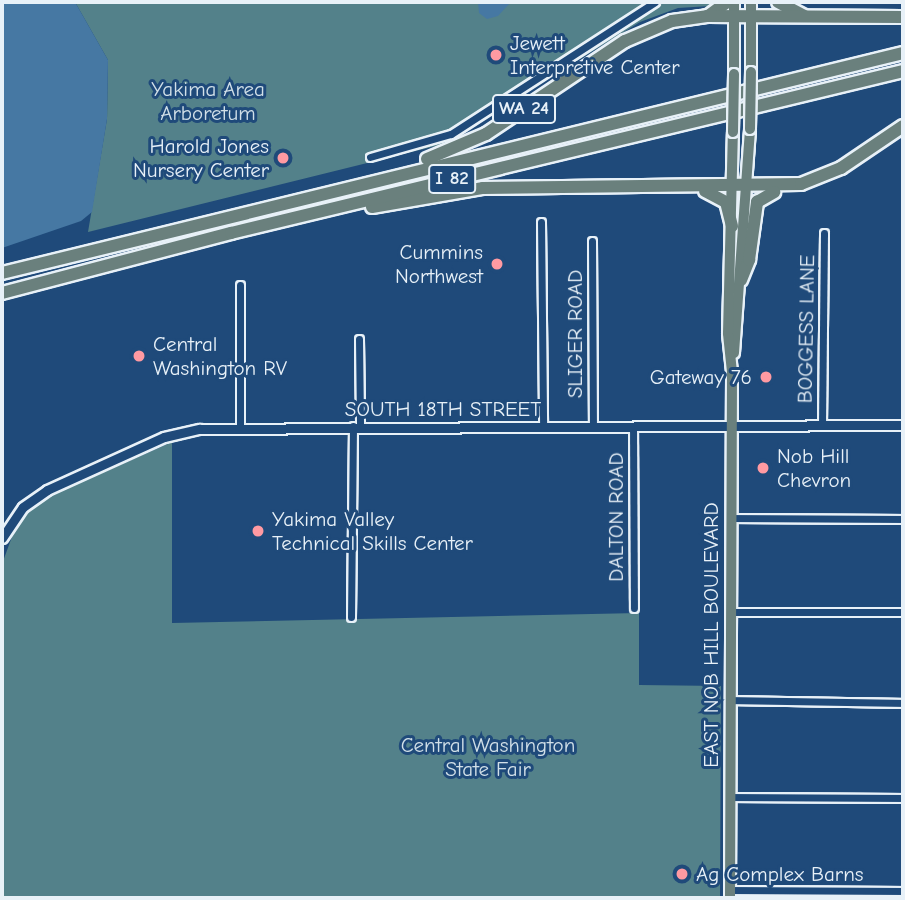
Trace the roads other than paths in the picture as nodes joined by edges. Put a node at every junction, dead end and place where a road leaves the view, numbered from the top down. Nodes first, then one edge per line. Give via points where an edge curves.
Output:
1 (655, 2) edge
2 (727, 2) edge
3 (734, 2) edge
4 (751, 2) edge
5 (778, 2) edge
6 (707, 16) junction
7 (903, 17) edge
8 (752, 18) junction
9 (807, 18) junction
10 (734, 19) junction
11 (903, 53) edge
12 (903, 71) edge
13 (903, 126) edge
14 (370, 157) dead end
15 (801, 184) junction
16 (699, 187) junction
17 (733, 188) junction
18 (749, 188) junction
19 (211, 219) junction
20 (541, 222) dead end
21 (732, 226) junction
22 (231, 233) junction
23 (824, 233) dead end
24 (592, 242) dead end
25 (2, 272) edge
26 (741, 280) junction
27 (240, 285) dead end
28 (2, 293) edge
29 (359, 339) dead end
30 (732, 372) junction
31 (593, 425) junction
32 (822, 425) junction
33 (903, 425) edge
34 (356, 426) junction
35 (633, 426) junction
36 (732, 426) junction
37 (543, 427) junction
38 (240, 428) junction
39 (730, 518) junction
40 (903, 519) edge
41 (2, 538) edge
42 (634, 608) dead end
43 (730, 612) junction
44 (903, 612) edge
45 (351, 617) dead end
46 (730, 700) junction
47 (903, 703) edge
48 (729, 797) junction
49 (903, 798) edge
50 (903, 891) edge
51 (730, 894) edge

1 - 14 street via 451,134
2 - 6 highway, WA 24
3 - 10 main road, EAST NOB HILL BOULEVARD
4 - 8 main road, EAST NOB HILL BOULEVARD
5 - 9 highway
6 - 10 highway
6 - 19 highway, WA 24 via 672,21 633,37 486,134 444,154
7 - 9 highway
8 - 9 highway
8 - 10 highway
8 - 18 main road, EAST NOB HILL BOULEVARD, bridge
10 - 17 main road, EAST NOB HILL BOULEVARD, bridge
11 - 19 highway, I 82
12 - 22 highway, I 82
13 - 15 highway via 841,168
15 - 18 highway
15 - 26 highway via 762,195 757,202 749,260
16 - 17 highway
16 - 21 highway via 726,202
16 - 22 highway via 483,188
17 - 18 highway
17 - 21 main road, EAST NOB HILL BOULEVARD
18 - 26 main road, EAST NOB HILL BOULEVARD
19 - 25 highway, I 82
20 - 37 street
21 - 30 main road, EAST NOB HILL BOULEVARD via 728,333
22 - 28 highway, I 82
23 - 32 street, BOGGESS LANE
24 - 31 street, SLIGER ROAD
26 - 30 main road, EAST NOB HILL BOULEVARD
27 - 38 street
29 - 34 street
30 - 36 main road, EAST NOB HILL BOULEVARD
31 - 35 street, SOUTH 18TH STREET
31 - 37 street, SOUTH 18TH STREET
32 - 33 street, SOUTH 18TH STREET
32 - 36 street, SOUTH 18TH STREET
34 - 37 street, SOUTH 18TH STREET
34 - 38 street, SOUTH 18TH STREET
34 - 45 street
35 - 36 street, SOUTH 18TH STREET
35 - 42 street, DALTON ROAD
36 - 39 main road, EAST NOB HILL BOULEVARD
38 - 41 street, SOUTH 18TH STREET via 200,429 164,437 47,490 10,524
39 - 40 street
39 - 43 main road, EAST NOB HILL BOULEVARD
43 - 44 street
43 - 46 main road, EAST NOB HILL BOULEVARD
46 - 47 street
46 - 48 main road, EAST NOB HILL BOULEVARD
48 - 49 street
48 - 51 main road, EAST NOB HILL BOULEVARD
50 - 51 street

